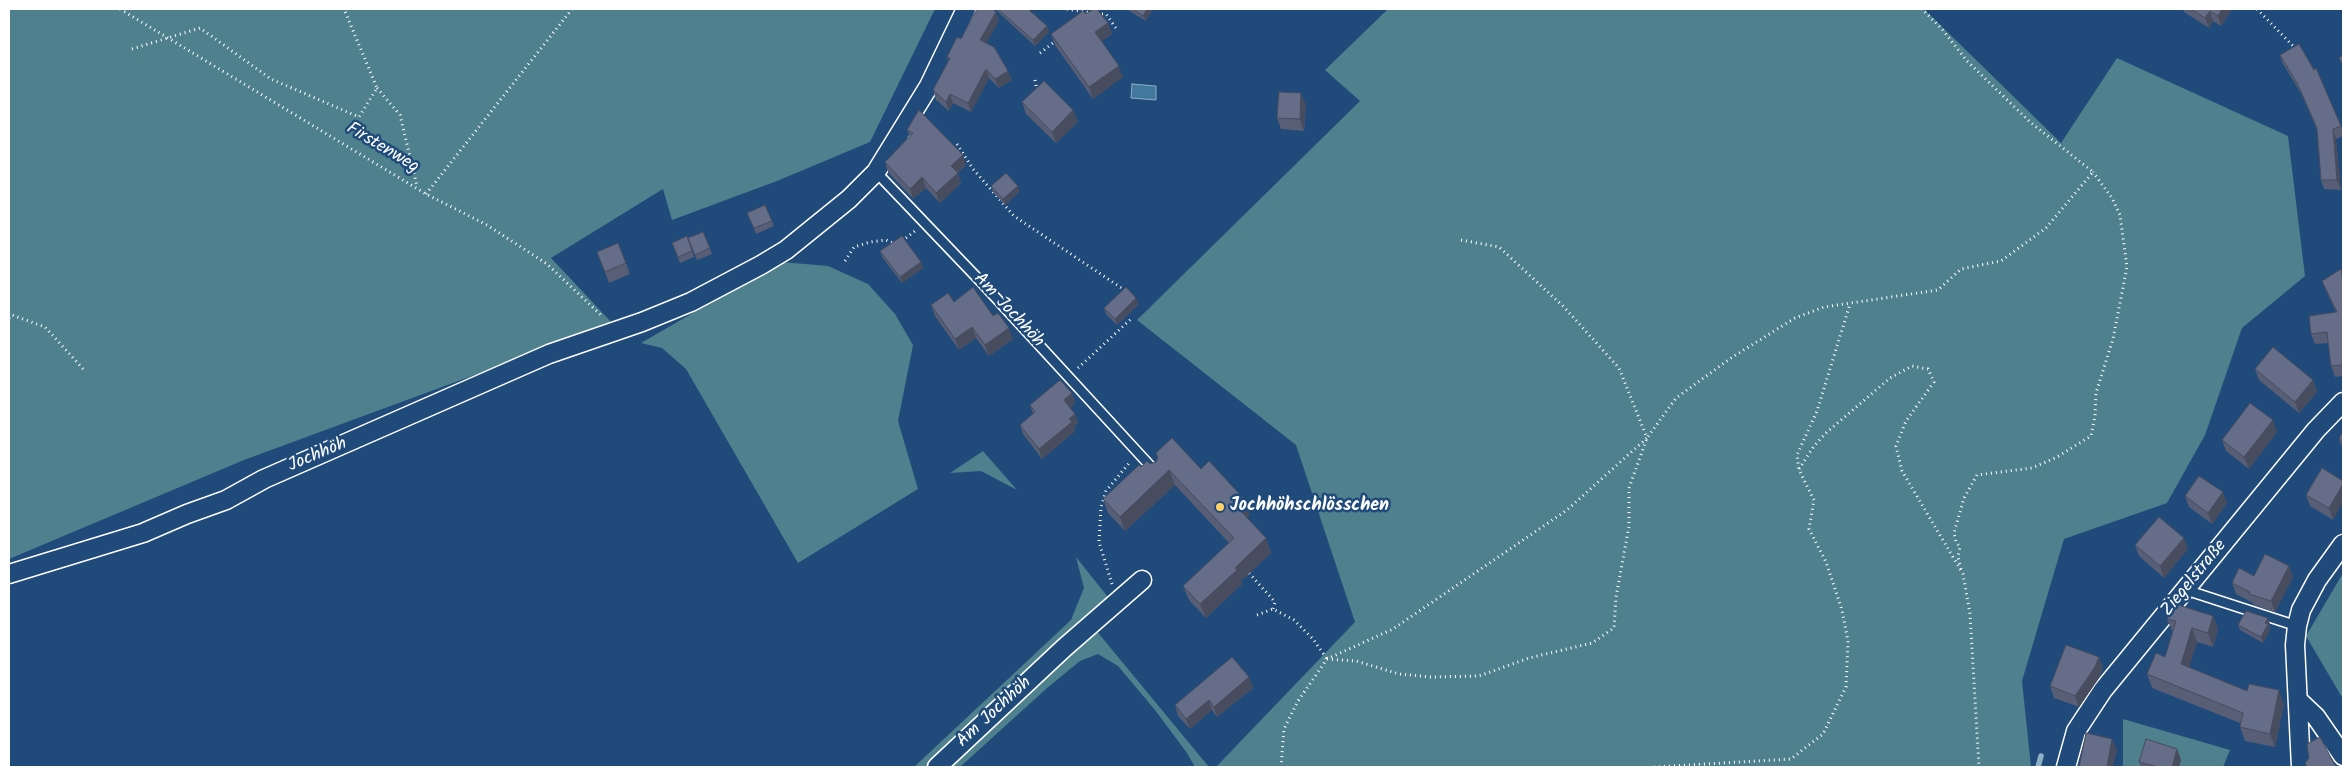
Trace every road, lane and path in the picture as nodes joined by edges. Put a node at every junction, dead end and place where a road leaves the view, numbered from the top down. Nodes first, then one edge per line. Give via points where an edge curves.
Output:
1 (120, 9) edge
2 (344, 9) edge
3 (572, 9) edge
4 (966, 9) edge
5 (1067, 9) edge
6 (1922, 9) edge
7 (2257, 9) edge
8 (1096, 14) junction
9 (1089, 18) edge
10 (1118, 31) dead end
11 (1062, 37) edge
12 (170, 38) junction
13 (2294, 47) edge
14 (132, 49) dead end
15 (1040, 53) dead end
16 (1035, 80) dead end
17 (377, 88) junction
18 (1035, 99) edge
19 (957, 144) dead end
20 (876, 172) junction
21 (2093, 172) junction
22 (417, 187) junction
23 (426, 194) junction
24 (922, 226) dead end
25 (1461, 240) dead end
26 (845, 261) dead end
27 (1123, 289) edge
28 (1850, 303) junction
29 (9, 318) edge
30 (1131, 319) dead end
31 (619, 329) junction
32 (85, 371) dead end
33 (1073, 372) dead end
34 (2343, 402) edge
35 (1647, 438) junction
36 (1139, 452) junction
37 (1799, 470) junction
38 (1156, 472) edge
39 (2343, 544) edge
40 (1249, 573) dead end
41 (9, 574) edge
42 (1963, 574) junction
43 (1142, 580) dead end
44 (2186, 590) junction
45 (1122, 598) junction
46 (1272, 609) junction
47 (1257, 615) dead end
48 (2297, 626) junction
49 (1327, 659) junction
50 (2298, 700) junction
51 (2343, 756) edge
52 (937, 767) edge
53 (1280, 767) edge
54 (1654, 767) edge
55 (1979, 767) edge
56 (2066, 767) edge
57 (2301, 767) edge

1 - 12 path, Firstenweg
2 - 17 path
3 - 23 path
4 - 20 street via 929,86
5 - 8 path
6 - 21 path via 1967,61 2030,122
7 - 13 path
8 - 9 path
8 - 10 path via 1106,14
11 - 15 path
12 - 14 path
12 - 17 path via 200,28 271,79 359,117
12 - 22 path, Firstenweg
16 - 18 path via 1038,86
17 - 22 path via 400,115
19 - 27 path via 973,169 1014,216
20 - 31 street via 849,199 786,250 691,302
20 - 36 lane, Am Jochhöh
21 - 28 path via 2046,228 2001,261 1961,269 1938,290
21 - 42 path via 2120,215 2127,267 2113,339 2096,393 2096,416 2091,436 2032,468 1977,475 1964,498 1954,533 1960,547 1958,557
22 - 23 path, Firstenweg
23 - 31 path, Firstenweg via 487,224 547,264
24 - 26 path via 897,245 886,240 854,247
25 - 35 path via 1499,247 1564,307 1619,368
28 - 35 path via 1824,307 1795,318 1731,358 1676,398
28 - 37 path via 1817,411 1797,455
29 - 32 path via 12,315 45,327
30 - 33 path
31 - 41 street, Jochhöh via 549,354 264,479 226,500 143,533
34 - 44 street, Ziegelstraße via 2316,430
35 - 49 path via 1567,510 1393,629
35 - 49 path via 1629,488 1629,526 1616,597 1614,628 1592,643 1528,658 1479,676 1399,674 1356,661
36 - 38 lane, Am Jochhöh
36 - 45 path via 1106,491 1098,524 1099,542 1107,568 1113,586
37 - 42 path via 1826,433 1890,378 1912,366 1928,370 1934,382 1906,420 1896,446 1902,471
37 - 54 path via 1814,500 1809,529 1826,562 1847,633 1846,687 1823,734 1791,759
39 - 48 street via 2317,580 2301,610
40 - 46 path via 1275,602
42 - 55 path via 1970,614
43 - 45 street, Am Jochhöh
44 - 48 lane
44 - 56 street, Ziegelstraße via 2103,690 2076,731
45 - 52 street, Am Jochhöh
46 - 47 path
46 - 49 path via 1294,620
48 - 50 street
49 - 53 path via 1298,701 1284,729
50 - 51 street via 2316,718
50 - 57 street

